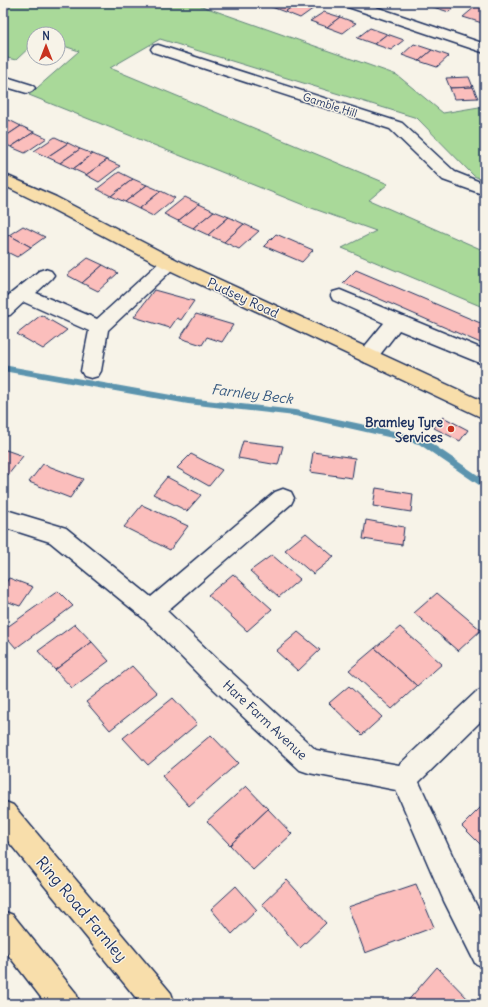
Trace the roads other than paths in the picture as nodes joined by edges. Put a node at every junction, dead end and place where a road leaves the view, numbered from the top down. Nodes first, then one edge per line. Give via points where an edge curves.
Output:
1 (350, 3) edge
2 (158, 49) dead end
3 (485, 49) edge
4 (3, 81) edge
5 (27, 88) dead end
6 (3, 179) edge
7 (485, 190) edge
8 (169, 263) junction
9 (45, 275) dead end
10 (22, 294) junction
11 (340, 296) dead end
12 (3, 310) edge
13 (396, 321) junction
14 (99, 328) junction
15 (368, 356) junction
16 (485, 358) edge
17 (91, 371) dead end
18 (485, 411) edge
19 (283, 498) dead end
20 (3, 518) edge
21 (151, 611) junction
22 (485, 700) edge
23 (404, 780) junction
24 (3, 814) edge
25 (3, 925) edge
26 (485, 953) edge
27 (65, 1004) edge
28 (160, 1004) edge

1 - 3 street
2 - 7 street, Gamble Hill via 396,126 449,176
4 - 5 street
6 - 8 main road, Pudsey Road
8 - 14 street
8 - 15 main road, Pudsey Road
9 - 10 street
10 - 12 street
10 - 14 street
11 - 13 street
13 - 15 street
13 - 16 street
14 - 17 street
15 - 18 main road, Pudsey Road
19 - 21 street
20 - 21 street, Hare Farm Avenue via 58,536
21 - 23 street, Hare Farm Avenue via 309,761
22 - 23 street
23 - 26 street
24 - 28 main road, Ring Road Farnley
25 - 27 main road

